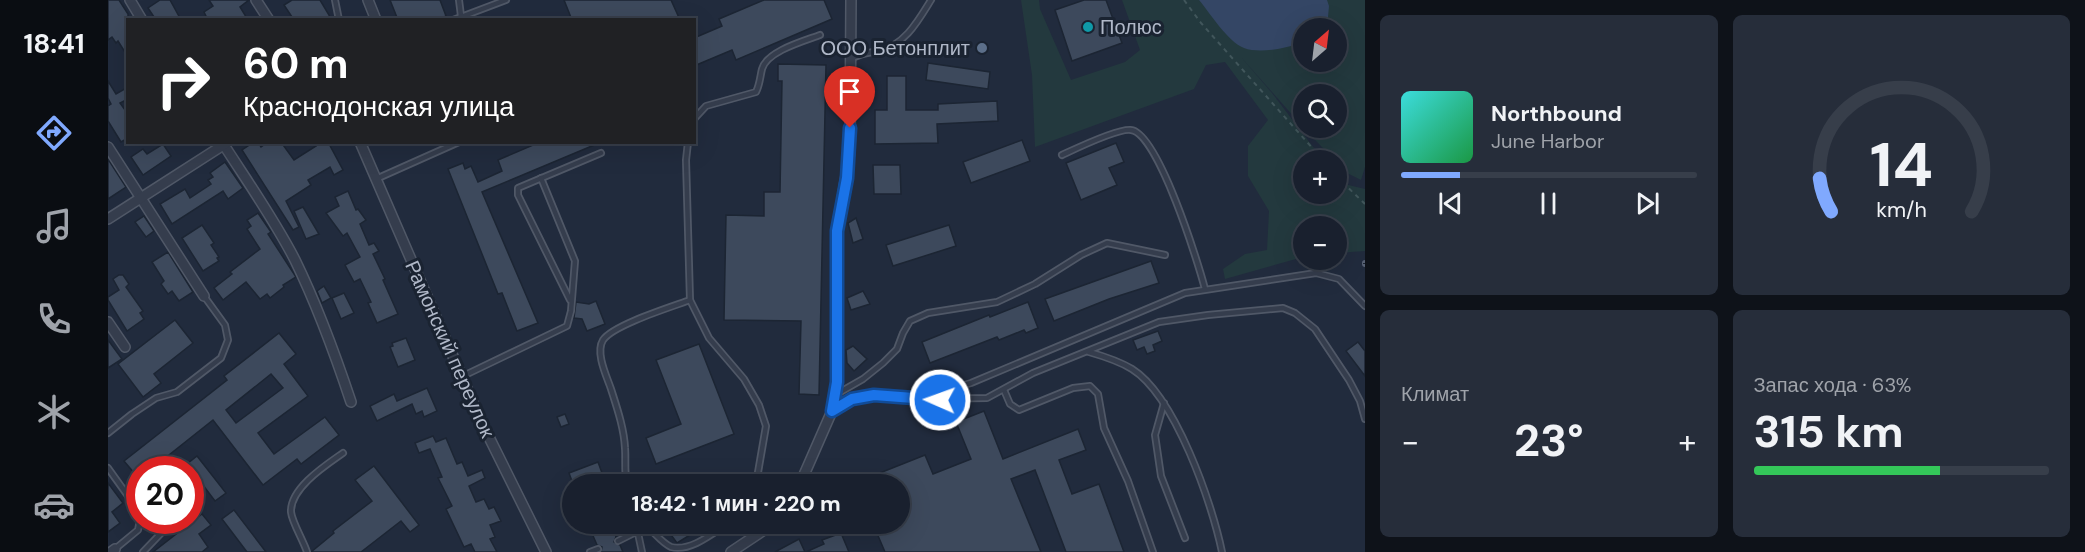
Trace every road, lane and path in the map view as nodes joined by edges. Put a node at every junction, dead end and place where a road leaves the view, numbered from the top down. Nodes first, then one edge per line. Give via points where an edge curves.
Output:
1 (130, 0) edge
2 (256, 0) edge
3 (335, 0) edge
4 (368, 0) edge
5 (459, 0) edge
6 (506, 0) edge
7 (851, 0) edge
8 (930, 0) edge
9 (1184, 0) edge
10 (461, 16) junction
11 (141, 18) edge
12 (268, 18) edge
13 (339, 18) edge
14 (375, 18) edge
15 (457, 18) edge
16 (820, 35) dead end
17 (849, 60) junction
18 (696, 117) edge
19 (223, 144) edge
20 (226, 144) edge
21 (361, 144) edge
22 (455, 144) edge
23 (688, 144) edge
24 (108, 147) edge
25 (1314, 150) edge
26 (601, 153) dead end
27 (1062, 155) dead end
28 (541, 178) junction
29 (376, 179) junction
30 (1347, 187) edge
31 (140, 198) junction
32 (1365, 204) edge
33 (108, 219) edge
34 (1166, 255) dead end
35 (1205, 289) junction
36 (204, 296) joint
37 (690, 300) junction
38 (571, 302) junction
39 (1365, 306) edge
40 (108, 322) edge
41 (125, 347) dead end
42 (1089, 352) junction
43 (461, 377) junction
44 (1004, 390) junction
45 (835, 395) junction
46 (917, 399) junction
47 (351, 402) dead end
48 (1164, 403) junction
49 (832, 411) junction
50 (1365, 419) edge
51 (108, 433) edge
52 (343, 453) dead end
53 (108, 468) edge
54 (625, 474) edge
55 (758, 474) edge
56 (804, 474) edge
57 (126, 493) edge
58 (133, 534) edge
59 (160, 534) edge
60 (632, 534) edge
61 (637, 534) edge
62 (655, 534) edge
63 (712, 534) edge
64 (757, 534) edge
65 (1185, 538) dead end
66 (618, 541) dead end
67 (598, 549) dead end
68 (113, 550) edge
69 (143, 552) edge
70 (307, 552) edge
71 (546, 552) edge
72 (590, 552) edge
73 (642, 552) edge
74 (731, 552) edge
75 (1153, 552) edge
76 (1222, 552) edge

1 - 11 street
2 - 12 street
3 - 13 lane
4 - 14 street
5 - 10 lane
6 - 10 lane
7 - 17 street
8 - 17 lane via 912,31 894,45
9 - 25 path
10 - 15 lane
16 - 18 lane via 767,59 756,92 706,106
17 - 45 street via 850,151 837,231
19 - 31 street
20 - 47 street via 295,261
21 - 29 street, Рамонский переулок
22 - 29 lane
23 - 37 lane
24 - 31 street
26 - 28 lane
27 - 35 lane via 1113,134 1131,130 1141,135 1168,182
28 - 38 lane via 575,261
28 - 38 lane via 518,188 518,195
29 - 43 street, Рамонский переулок
30 - 32 path
31 - 33 street
31 - 36 street
34 - 45 lane via 1107,243 998,302 928,313 910,321 897,349 883,363
35 - 39 lane via 1316,273 1339,279
35 - 46 lane via 1185,293 971,383
36 - 51 lane via 225,325 228,340 221,357 177,392 156,398
37 - 54 lane via 616,329 603,341 600,351 626,447
37 - 55 lane via 709,338 744,379 759,405 766,426
38 - 43 lane via 567,326
40 - 41 street
42 - 44 lane via 1033,373
42 - 48 lane via 1133,369
42 - 50 lane via 1159,322 1283,308 1315,330 1349,380
43 - 71 street, Рамонский переулок
44 - 46 lane via 987,398
44 - 75 lane via 1010,404 1018,410 1073,388 1090,387 1098,394 1104,428
45 - 49 street
46 - 49 lane via 874,395 852,399
48 - 65 lane via 1155,435 1161,476
48 - 76 lane via 1180,431 1216,523
49 - 56 street
52 - 70 lane via 312,474 292,502 291,514
53 - 57 lane
58 - 68 lane
59 - 69 lane
60 - 66 lane
61 - 73 lane
62 - 63 lane via 669,547 679,550 695,546
64 - 74 street
67 - 72 lane

